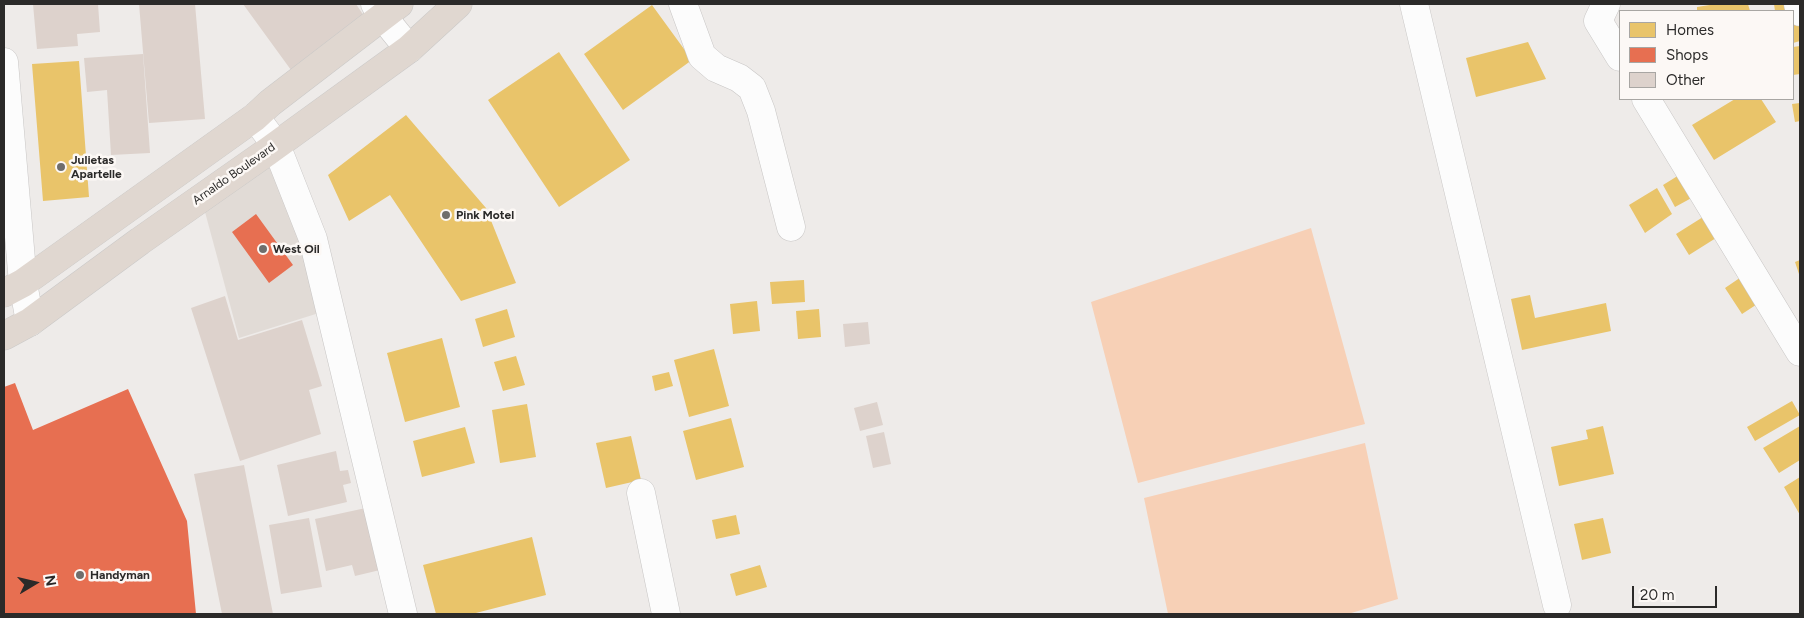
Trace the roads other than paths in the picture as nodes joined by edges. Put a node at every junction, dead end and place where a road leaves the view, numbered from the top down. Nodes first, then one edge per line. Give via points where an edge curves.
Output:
1 (458, 4) edge
2 (683, 4) edge
3 (1414, 4) edge
4 (1606, 4) edge
5 (1798, 4) edge
6 (386, 8) edge
7 (1800, 12) edge
8 (409, 49) junction
9 (1619, 55) edge
10 (4, 62) edge
11 (1647, 100) edge
12 (255, 117) junction
13 (276, 145) junction
14 (791, 227) dead end
15 (13, 288) edge
16 (30, 322) junction
17 (4, 336) edge
18 (1800, 352) edge
19 (641, 494) dead end
20 (1557, 605) dead end
21 (403, 614) edge
22 (666, 614) edge

1 - 8 highway, Arnaldo Boulevard
2 - 14 street via 702,56 716,68 752,88 761,110
3 - 20 street
4 - 9 street via 1598,21
5 - 7 street
6 - 8 street
6 - 12 highway
8 - 13 highway, Arnaldo Boulevard
10 - 15 street
11 - 18 street
12 - 13 street
12 - 15 highway
13 - 16 highway, Arnaldo Boulevard
13 - 21 street via 313,239
15 - 16 street
16 - 17 highway, Arnaldo Boulevard
19 - 22 street

